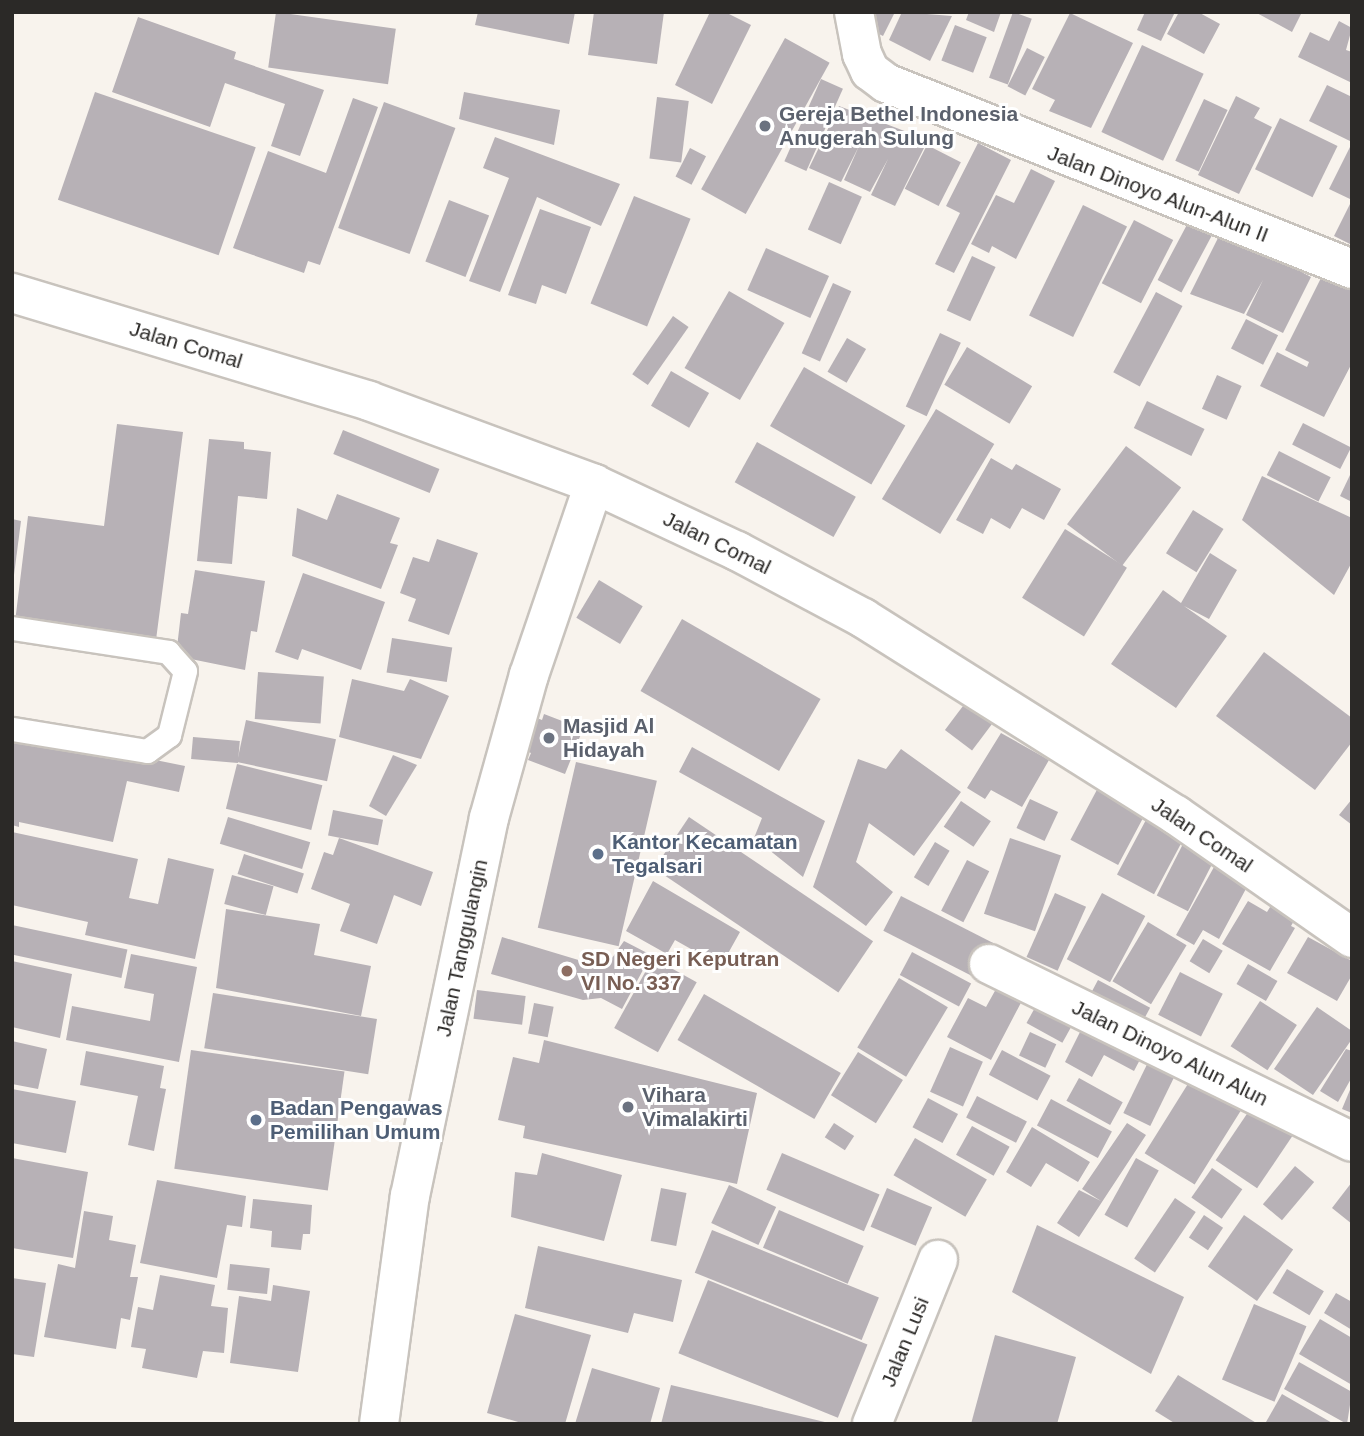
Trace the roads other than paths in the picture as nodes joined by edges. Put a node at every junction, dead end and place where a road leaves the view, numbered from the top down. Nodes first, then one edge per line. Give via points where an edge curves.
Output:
1 (854, 12) edge
2 (1352, 268) edge
3 (12, 293) edge
4 (594, 484) junction
5 (12, 628) edge
6 (12, 729) edge
7 (1352, 938) edge
8 (989, 964) dead end
9 (1352, 1142) edge
10 (938, 1260) dead end
11 (379, 1424) edge
12 (872, 1424) edge

1 - 2 street, Jalan Dinoyo Alun-Alun II via 862,54 870,71 886,83
3 - 4 street, Jalan Comal via 369,401
4 - 7 street, Jalan Comal via 737,551 863,618 1176,815
4 - 11 street, Jalan Tanggulangin via 529,675 489,818 410,1196
5 - 6 lane via 168,652 185,671 169,735 147,751
8 - 9 street, Jalan Dinoyo Alun Alun
10 - 12 street, Jalan Lusi

